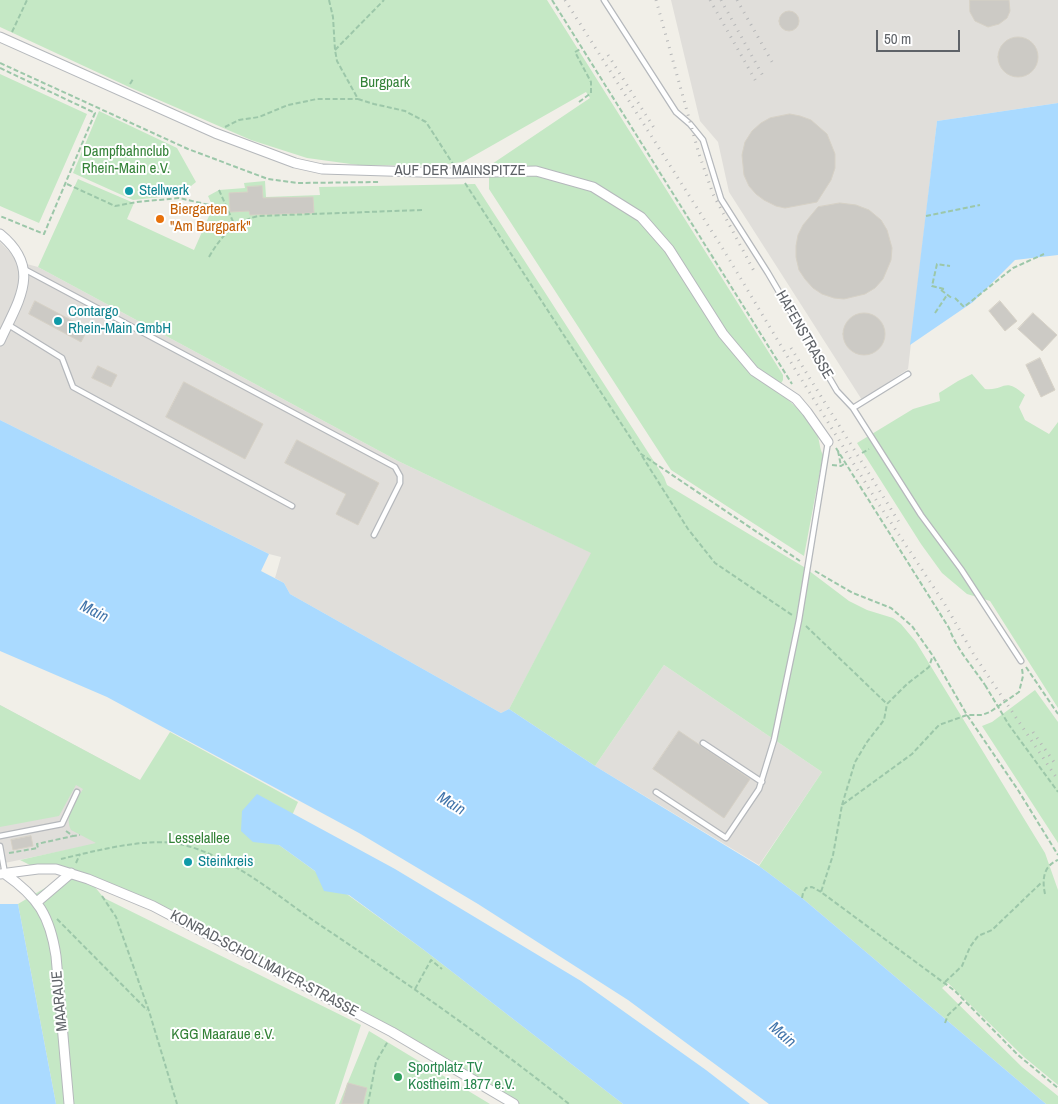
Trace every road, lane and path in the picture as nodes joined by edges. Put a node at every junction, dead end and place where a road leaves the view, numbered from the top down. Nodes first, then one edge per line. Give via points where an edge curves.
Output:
1 (27, 0) edge
2 (330, 0) edge
3 (384, 0) edge
4 (552, 0) edge
5 (604, 0) edge
6 (4, 39) edge
7 (582, 48) junction
8 (334, 50) junction
9 (0, 63) edge
10 (0, 68) edge
11 (358, 99) junction
12 (579, 102) dead end
13 (218, 135) junction
14 (206, 156) dead end
15 (458, 172) junction
16 (66, 184) junction
17 (219, 190) dead end
18 (980, 205) dead end
19 (227, 209) junction
20 (422, 210) dead end
21 (0, 216) edge
22 (926, 216) dead end
23 (235, 226) junction
24 (0, 234) edge
25 (1044, 254) dead end
26 (208, 257) dead end
27 (950, 266) dead end
28 (24, 269) junction
29 (947, 295) junction
30 (935, 313) dead end
31 (8, 324) junction
32 (0, 341) edge
33 (908, 374) dead end
34 (796, 399) junction
35 (853, 408) junction
36 (828, 442) junction
37 (837, 448) junction
38 (641, 454) junction
39 (844, 464) dead end
40 (292, 506) dead end
41 (374, 535) dead end
42 (807, 566) junction
43 (799, 620) junction
44 (933, 656) junction
45 (1022, 661) junction
46 (887, 704) junction
47 (1058, 714) edge
48 (967, 715) junction
49 (703, 743) dead end
50 (762, 782) junction
51 (76, 792) dead end
52 (656, 792) dead end
53 (1058, 792) edge
54 (842, 804) junction
55 (62, 824) junction
56 (80, 835) dead end
57 (0, 836) edge
58 (73, 836) junction
59 (0, 846) edge
60 (1, 854) junction
61 (80, 854) dead end
62 (1058, 855) edge
63 (1058, 860) edge
64 (70, 873) junction
65 (2, 874) edge
66 (1042, 882) junction
67 (98, 892) dead end
68 (821, 892) junction
69 (1045, 894) dead end
70 (802, 898) dead end
71 (37, 902) junction
72 (54, 916) dead end
73 (442, 969) dead end
74 (944, 983) junction
75 (415, 989) junction
76 (964, 1000) junction
77 (148, 1012) junction
78 (945, 1023) dead end
79 (392, 1032) junction
80 (1058, 1088) edge
81 (69, 1104) edge
82 (177, 1104) edge
83 (368, 1104) edge
84 (514, 1104) edge
85 (569, 1104) edge

1 - 6 path
2 - 8 path via 334,18
3 - 8 path
4 - 7 path
5 - 35 lane, HAFENSTRASSE via 676,112 703,140 721,199 837,391
6 - 13 street, AUF DER MAINSPITZE
7 - 12 path via 575,52 591,82 592,93
7 - 34 path via 791,380
8 - 11 path
9 - 14 path
10 - 16 path via 95,113
11 - 13 path via 317,99 288,106 230,123
11 - 15 path via 405,111 426,122
13 - 15 street, AUF DER MAINSPITZE via 295,163 322,169
15 - 34 street, AUF DER MAINSPITZE via 536,171 593,188 641,217 669,248 723,334 754,371
15 - 38 path
16 - 19 path via 115,206 179,198
16 - 21 path via 44,234
17 - 19 path
18 - 22 path
19 - 23 path
20 - 23 path via 258,216
23 - 26 path
24 - 28 street via 17,251
25 - 29 path via 1013,268 964,307
27 - 29 path via 937,264 932,286
28 - 31 street via 22,292
28 - 41 lane via 394,467 400,483
29 - 30 path
31 - 32 street
31 - 40 lane via 62,358 74,387
33 - 35 lane
34 - 36 street, AUF DER MAINSPITZE
35 - 45 lane, HAFENSTRASSE via 921,515
36 - 37 path
36 - 42 lane
37 - 39 path via 841,466
37 - 53 path, bridge via 972,668
38 - 42 path
38 - 43 path via 688,529 715,563
42 - 43 lane
42 - 44 path via 853,593 891,608 912,626
43 - 46 path
43 - 50 lane
44 - 46 path via 929,667
44 - 48 path
45 - 47 path
45 - 48 path via 1019,692 990,712
46 - 54 path via 884,720 855,762
48 - 54 path via 939,725 912,754
48 - 62 path
49 - 50 lane
50 - 52 lane via 726,838
51 - 55 lane
54 - 68 path via 833,855
55 - 57 lane
55 - 58 path
56 - 58 path
58 - 60 path via 37,844 38,848
59 - 60 lane
60 - 65 lane
61 - 75 path via 151,843 183,845 222,859
63 - 66 path via 1049,867
64 - 65 street, KONRAD-SCHOLLMAYER-STRASSE via 38,869
64 - 71 street
64 - 79 street, KONRAD-SCHOLLMAYER-STRASSE via 153,906
65 - 71 street, MAARAUE via 21,885
66 - 69 path
66 - 74 path via 992,930 978,936 962,966
67 - 77 path via 116,917
68 - 70 path via 812,887 806,888
68 - 74 path
71 - 81 street, MAARAUE via 54,944
72 - 77 path
73 - 75 path via 431,960
74 - 76 path
75 - 85 path
76 - 78 path via 948,1015
76 - 80 path via 1018,1055
77 - 82 path
79 - 83 path via 376,1062
79 - 84 street, KONRAD-SCHOLLMAYER-STRASSE

